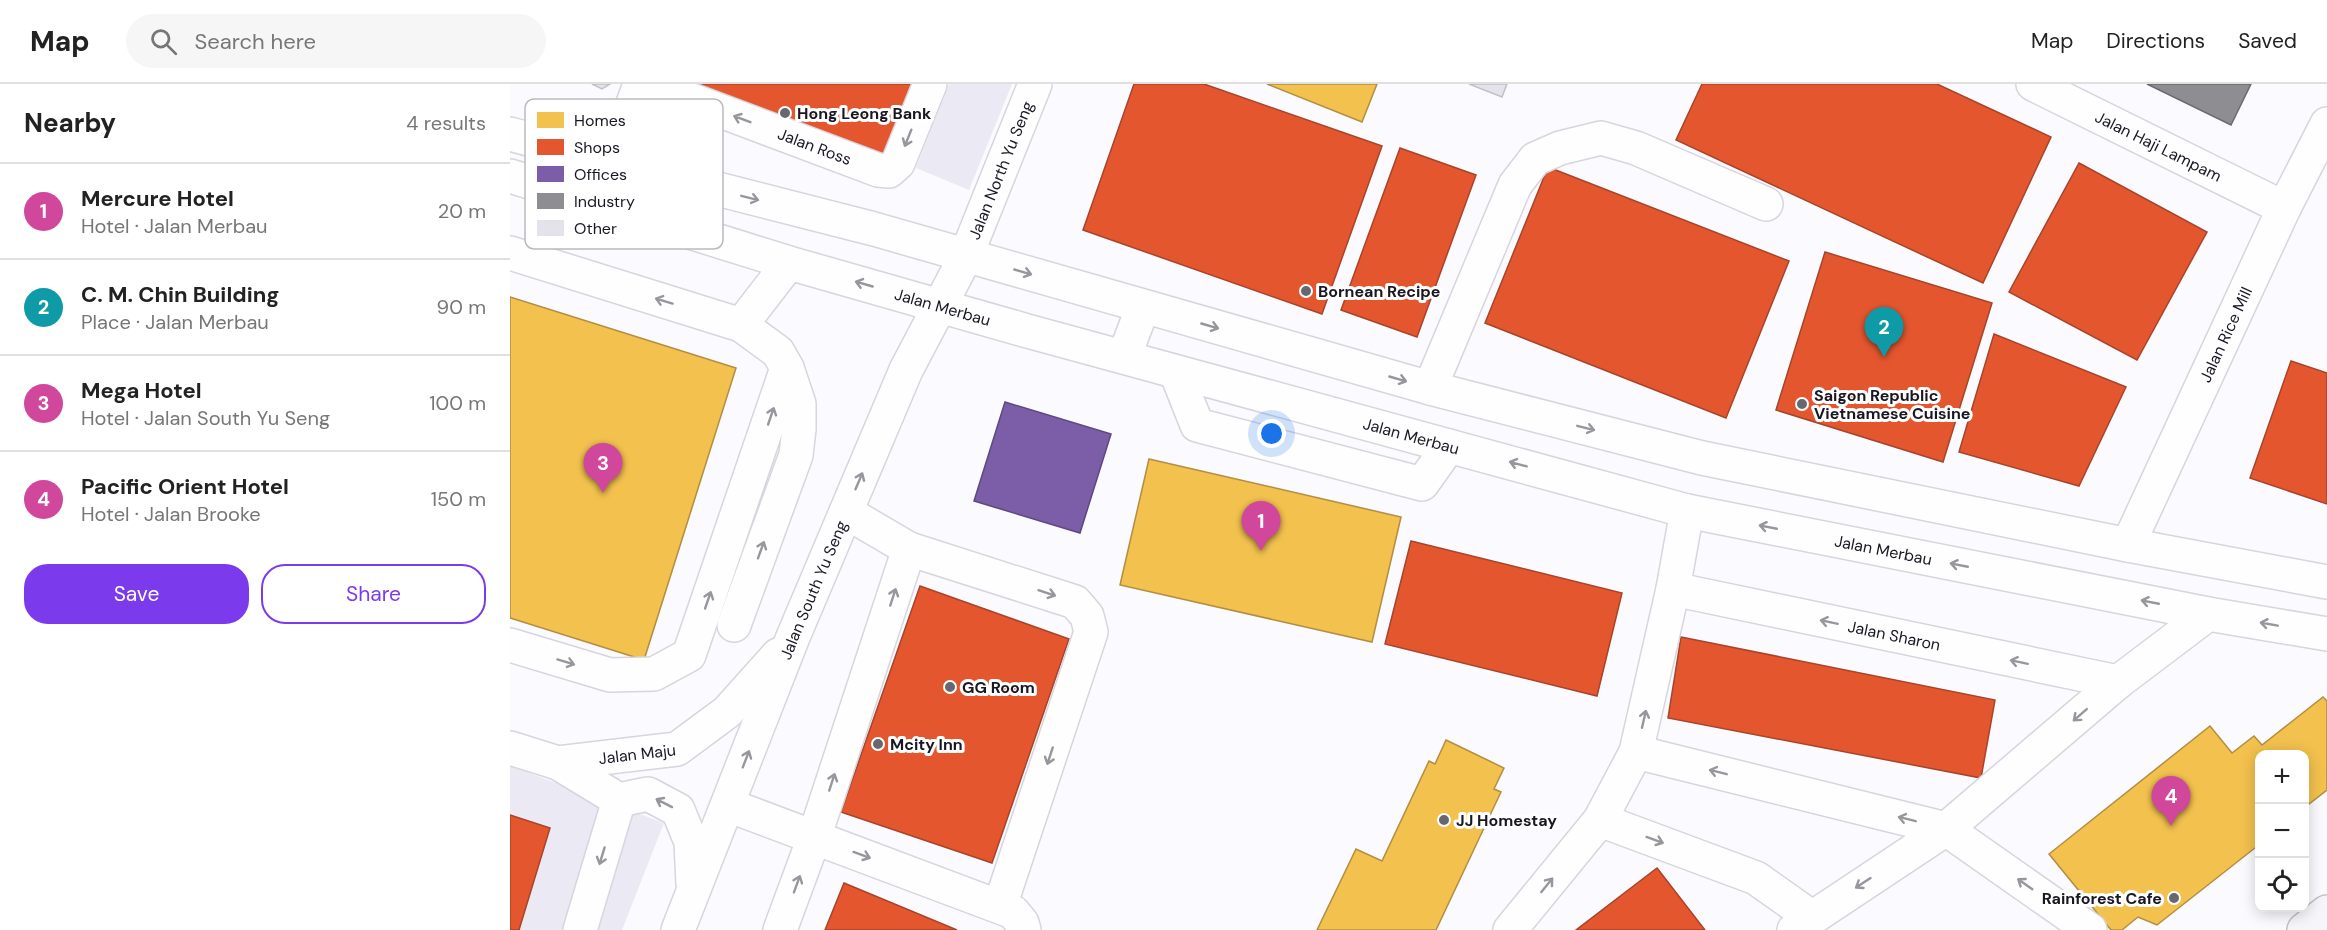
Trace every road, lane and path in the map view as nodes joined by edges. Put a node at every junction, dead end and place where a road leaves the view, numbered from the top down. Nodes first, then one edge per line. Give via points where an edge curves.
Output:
1 (640, 84) edge
2 (649, 84) edge
3 (930, 84) edge
4 (1035, 84) edge
5 (2034, 84) edge
6 (635, 99) edge
7 (689, 99) edge
8 (723, 112) edge
9 (2327, 124) edge
10 (510, 134) edge
11 (525, 138) edge
12 (510, 177) edge
13 (525, 182) edge
14 (723, 191) edge
15 (1766, 204) dead end
16 (2284, 208) junction
17 (723, 243) edge
18 (510, 253) edge
19 (966, 256) junction
20 (789, 263) junction
21 (940, 306) junction
22 (1143, 307) junction
23 (741, 325) junction
24 (1124, 357) junction
25 (787, 368) junction
26 (1176, 372) junction
27 (1430, 388) junction
28 (1449, 446) junction
29 (1687, 511) junction
30 (846, 512) junction
31 (2128, 545) junction
32 (909, 549) junction
33 (2327, 582) edge
34 (1673, 589) junction
35 (2208, 614) junction
36 (734, 625) dead end
37 (2327, 634) edge
38 (793, 637) junction
39 (510, 645) edge
40 (2118, 682) junction
41 (510, 748) edge
42 (1636, 752) junction
43 (558, 763) junction
44 (619, 800) junction
45 (728, 805) junction
46 (1600, 820) junction
47 (1946, 829) junction
48 (814, 838) junction
49 (693, 892) junction
50 (1000, 906) junction
51 (2327, 912) edge
52 (1803, 924) edge
53 (580, 930) edge
54 (678, 930) edge
55 (780, 930) edge
56 (1024, 930) edge
57 (1510, 930) edge
58 (2090, 930) edge
59 (2304, 930) edge

1 - 6 street
7 -> 2 street, Jalan Ross
3 -> 8 street, Jalan Ross via 898,163 889,171
4 - 19 street, Jalan North Yu Seng
5 - 16 street, Jalan Haji Lampam
9 - 16 street, Jalan Rice Mill
10 - 11 street
12 - 13 street, Jalan Merbau
14 -> 19 street
15 - 27 street via 1636,148 1601,138 1535,159 1515,185
16 - 31 street, Jalan Rice Mill
17 - 20 street, Jalan Merbau
23 -> 18 street
19 - 21 street, Jalan South Yu Seng
19 -> 22 street
21 -> 20 street, Jalan Merbau
20 - 23 street
21 - 24 street, Jalan Merbau
30 -> 21 street, Jalan South Yu Seng via 906,370
22 - 24 street
22 -> 27 street
23 - 25 street via 778,352
24 - 26 street, Jalan Merbau
36 -> 25 street via 796,455 799,405
39 -> 25 street via 610,675 654,674 689,656
26 - 28 street, Jalan Merbau
26 - 28 street via 1197,425 1422,484
27 -> 31 street via 1702,458
29 -> 28 street, Jalan Merbau
29 - 34 street
35 -> 29 street, Jalan Merbau
30 - 32 street
30 - 38 street, Jalan South Yu Seng
31 - 33 street
48 -> 32 street
32 -> 50 street via 1074,602 1087,616 1091,632
40 -> 34 street, Jalan Sharon
42 -> 34 street
37 -> 35 street, Jalan Merbau
35 - 40 street
38 - 43 street, Jalan Maju via 728,712 677,750
45 -> 38 street, Jalan South Yu Seng
40 -> 47 street
41 - 43 street, Jalan Maju
42 - 46 street
47 -> 42 street
43 - 44 street
49 -> 44 street via 691,842 678,810 648,794
44 -> 53 street
45 - 48 street
45 - 49 street, Jalan South Yu Seng
46 -> 52 street via 1756,878
57 -> 46 street
47 -> 52 street
58 -> 47 street
48 -> 50 street
55 -> 48 street
49 - 54 street, Jalan South Yu Seng
50 - 56 street via 1013,912
51 - 59 main road

